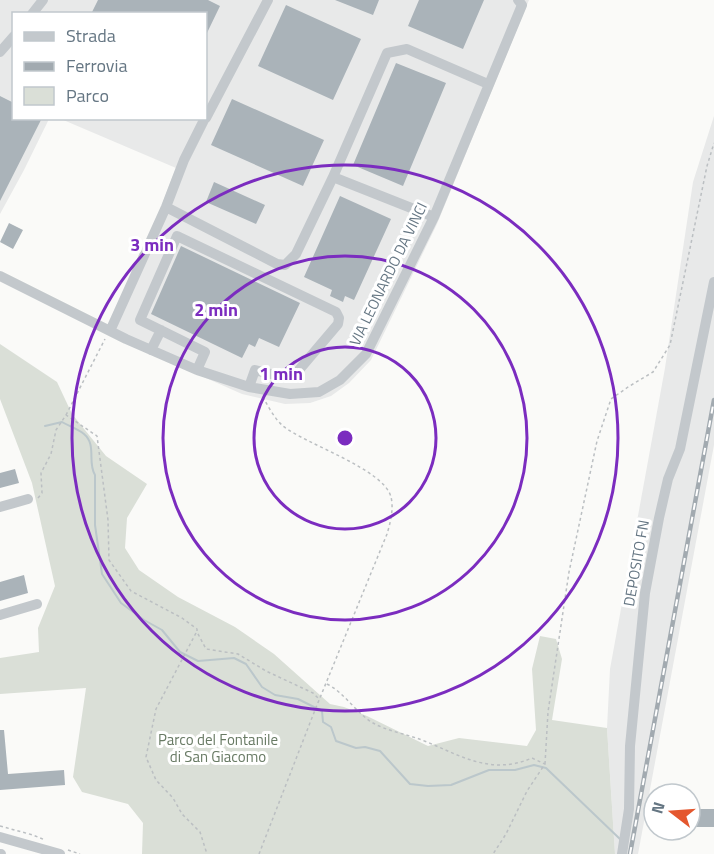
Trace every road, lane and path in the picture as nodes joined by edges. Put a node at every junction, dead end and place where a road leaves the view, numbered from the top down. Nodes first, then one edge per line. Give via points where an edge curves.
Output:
1 (43, 0) edge
2 (268, 0) edge
3 (518, 0) edge
4 (34, 12) edge
5 (12, 38) edge
6 (0, 52) edge
7 (488, 84) junction
8 (207, 114) edge
9 (204, 120) edge
10 (714, 143) edge
11 (333, 177) junction
12 (166, 207) junction
13 (434, 217) junction
14 (0, 276) edge
15 (714, 282) edge
16 (160, 330) junction
17 (110, 331) junction
18 (151, 350) junction
19 (197, 370) junction
20 (253, 388) junction
21 (66, 415) junction
22 (28, 499) joint
23 (0, 507) edge
24 (38, 604) dead end
25 (0, 615) edge
26 (197, 632) junction
27 (327, 684) junction
28 (320, 700) junction
29 (544, 765) junction
30 (0, 837) edge
31 (26, 849) edge
32 (60, 854) edge
33 (207, 854) edge
34 (259, 854) edge
35 (493, 854) edge
36 (621, 854) edge

1 - 4 street
2 - 8 street
3 - 7 street, VIA LEONARDO DA VINCI via 522,5
5 - 6 street
7 - 11 street via 406,49 387,53
7 - 13 street, VIA LEONARDO DA VINCI
9 - 12 street
10 - 29 path via 670,345 653,372 611,399 597,441 569,572
11 - 12 street via 296,254 285,265
11 - 13 street
12 - 17 street
13 - 20 street, VIA LEONARDO DA VINCI via 366,354 340,380 319,392 290,394
14 - 17 street, VIA LEONARDO DA VINCI
15 - 36 street, DEPOSITO FN via 645,594 630,746 629,809
16 - 18 street
16 - 19 street via 205,352
16 - 20 street via 140,320 177,236 336,312 338,324 293,377 255,370
17 - 18 street, VIA LEONARDO DA VINCI
17 - 21 path
18 - 19 street, VIA LEONARDO DA VINCI
19 - 20 street, VIA LEONARDO DA VINCI
20 - 27 path via 282,425 371,474 391,496 387,534
21 - 22 path via 40,473 42,493
21 - 26 path via 97,436 109,560 131,591 182,618
22 - 23 street
24 - 25 street
26 - 28 path via 206,649 238,654
26 - 33 path via 156,710 146,757 156,780 200,832
27 - 28 path
27 - 29 path via 373,723 452,754 482,764 517,764 532,758
28 - 34 path
29 - 35 path
30 - 31 street
31 - 32 street

